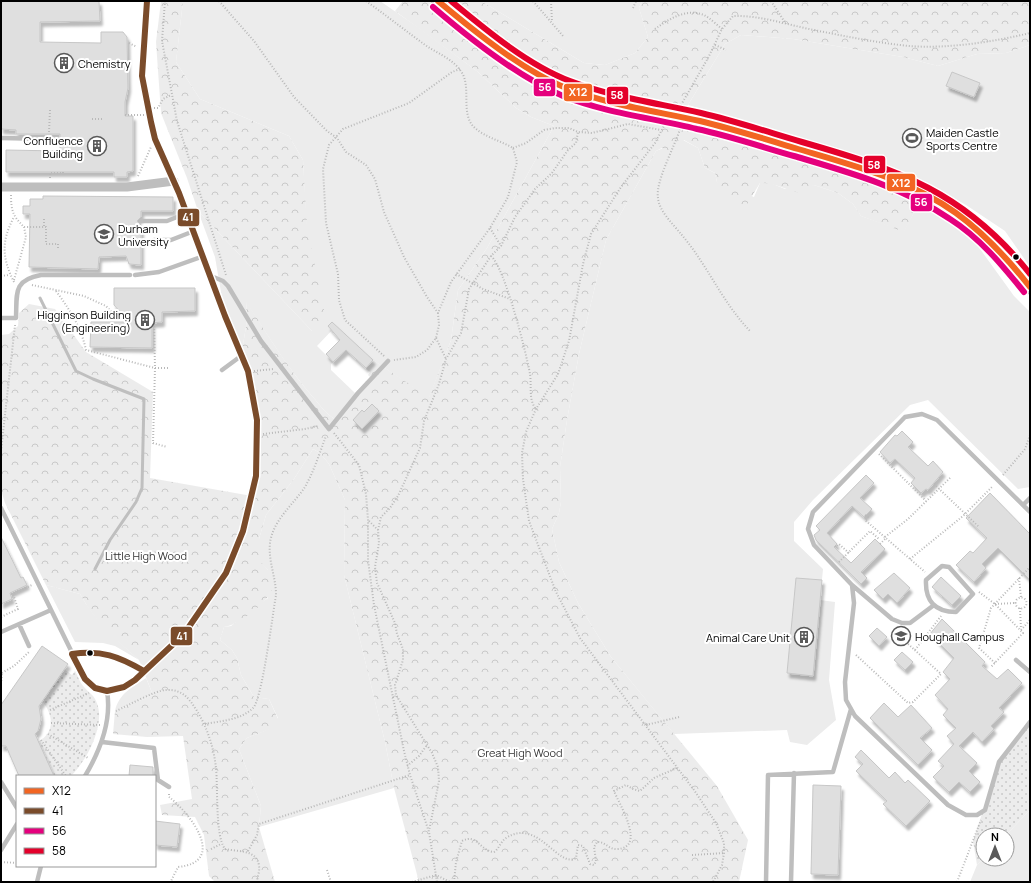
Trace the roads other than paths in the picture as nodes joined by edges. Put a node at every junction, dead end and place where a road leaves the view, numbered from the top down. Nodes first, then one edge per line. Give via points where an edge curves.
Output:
1 (147, 1) edge
2 (438, 1) edge
3 (1, 138) edge
4 (49, 139) road end
5 (174, 181) junction
6 (1, 187) edge
7 (187, 213) junction
8 (141, 221) dead end
9 (194, 231) junction
10 (154, 240) dead end
11 (204, 256) junction
12 (211, 276) junction
13 (1030, 286) edge
14 (1, 318) edge
15 (241, 356) junction
16 (388, 361) road end
17 (222, 370) dead end
18 (1030, 498) edge
19 (1023, 505) junction
20 (1, 508) edge
21 (1030, 512) edge
22 (852, 585) junction
23 (934, 605) junction
24 (51, 610) junction
25 (19, 624) junction
26 (1, 632) edge
27 (29, 646) road end
28 (72, 654) junction
29 (1016, 660) dead end
30 (144, 672) junction
31 (1030, 672) edge
32 (107, 691) junction
33 (851, 709) junction
34 (1030, 722) edge
35 (102, 742) junction
36 (794, 774) junction
37 (86, 775) edge
38 (1, 782) edge
39 (169, 787) road end
40 (16, 806) edge
41 (16, 826) edge
42 (1, 850) edge
43 (41, 867) edge
44 (38, 882) edge
45 (766, 882) edge
46 (791, 882) edge

1 - 5 lane via 142,76 155,139
2 - 13 main road via 521,65 565,87 599,99 709,123 834,159 924,193 952,209 979,230 1000,250
3 - 4 lane
5 - 6 street via 128,187
5 - 7 lane
7 - 8 lane via 167,221
7 - 9 lane
9 - 10 lane via 171,240
9 - 11 lane
11 - 12 lane
11 - 14 lane via 159,272 29,277 21,282 17,290 16,318
12 - 15 lane
12 - 16 lane via 228,286 247,321 329,428
15 - 17 lane
15 - 30 lane via 248,371 256,406 258,434 256,476 244,531 226,573 184,634
18 - 19 lane
19 - 21 lane
19 - 22 lane via 938,420 922,414 905,417 813,512 808,529 814,545
20 - 24 lane
22 - 23 lane via 892,619 906,623 910,623
22 - 33 lane via 854,603 846,694
23 - 23 lane via 929,599 926,580 942,566 949,567 973,594 956,612 944,612
24 - 25 lane
24 - 28 lane
25 - 26 lane
25 - 27 lane
28 - 30 lane via 104,652 119,657
28 - 32 lane via 85,679 95,688
29 - 31 lane
30 - 32 lane via 124,687
32 - 35 lane via 109,702
33 - 34 lane via 855,716 948,805 966,815 977,815 985,810 999,762
33 - 36 lane via 833,772
35 - 37 lane
35 - 39 lane via 154,748 158,780
36 - 45 lane via 768,775
36 - 46 lane
38 - 40 lane
41 - 42 lane
43 - 44 lane

